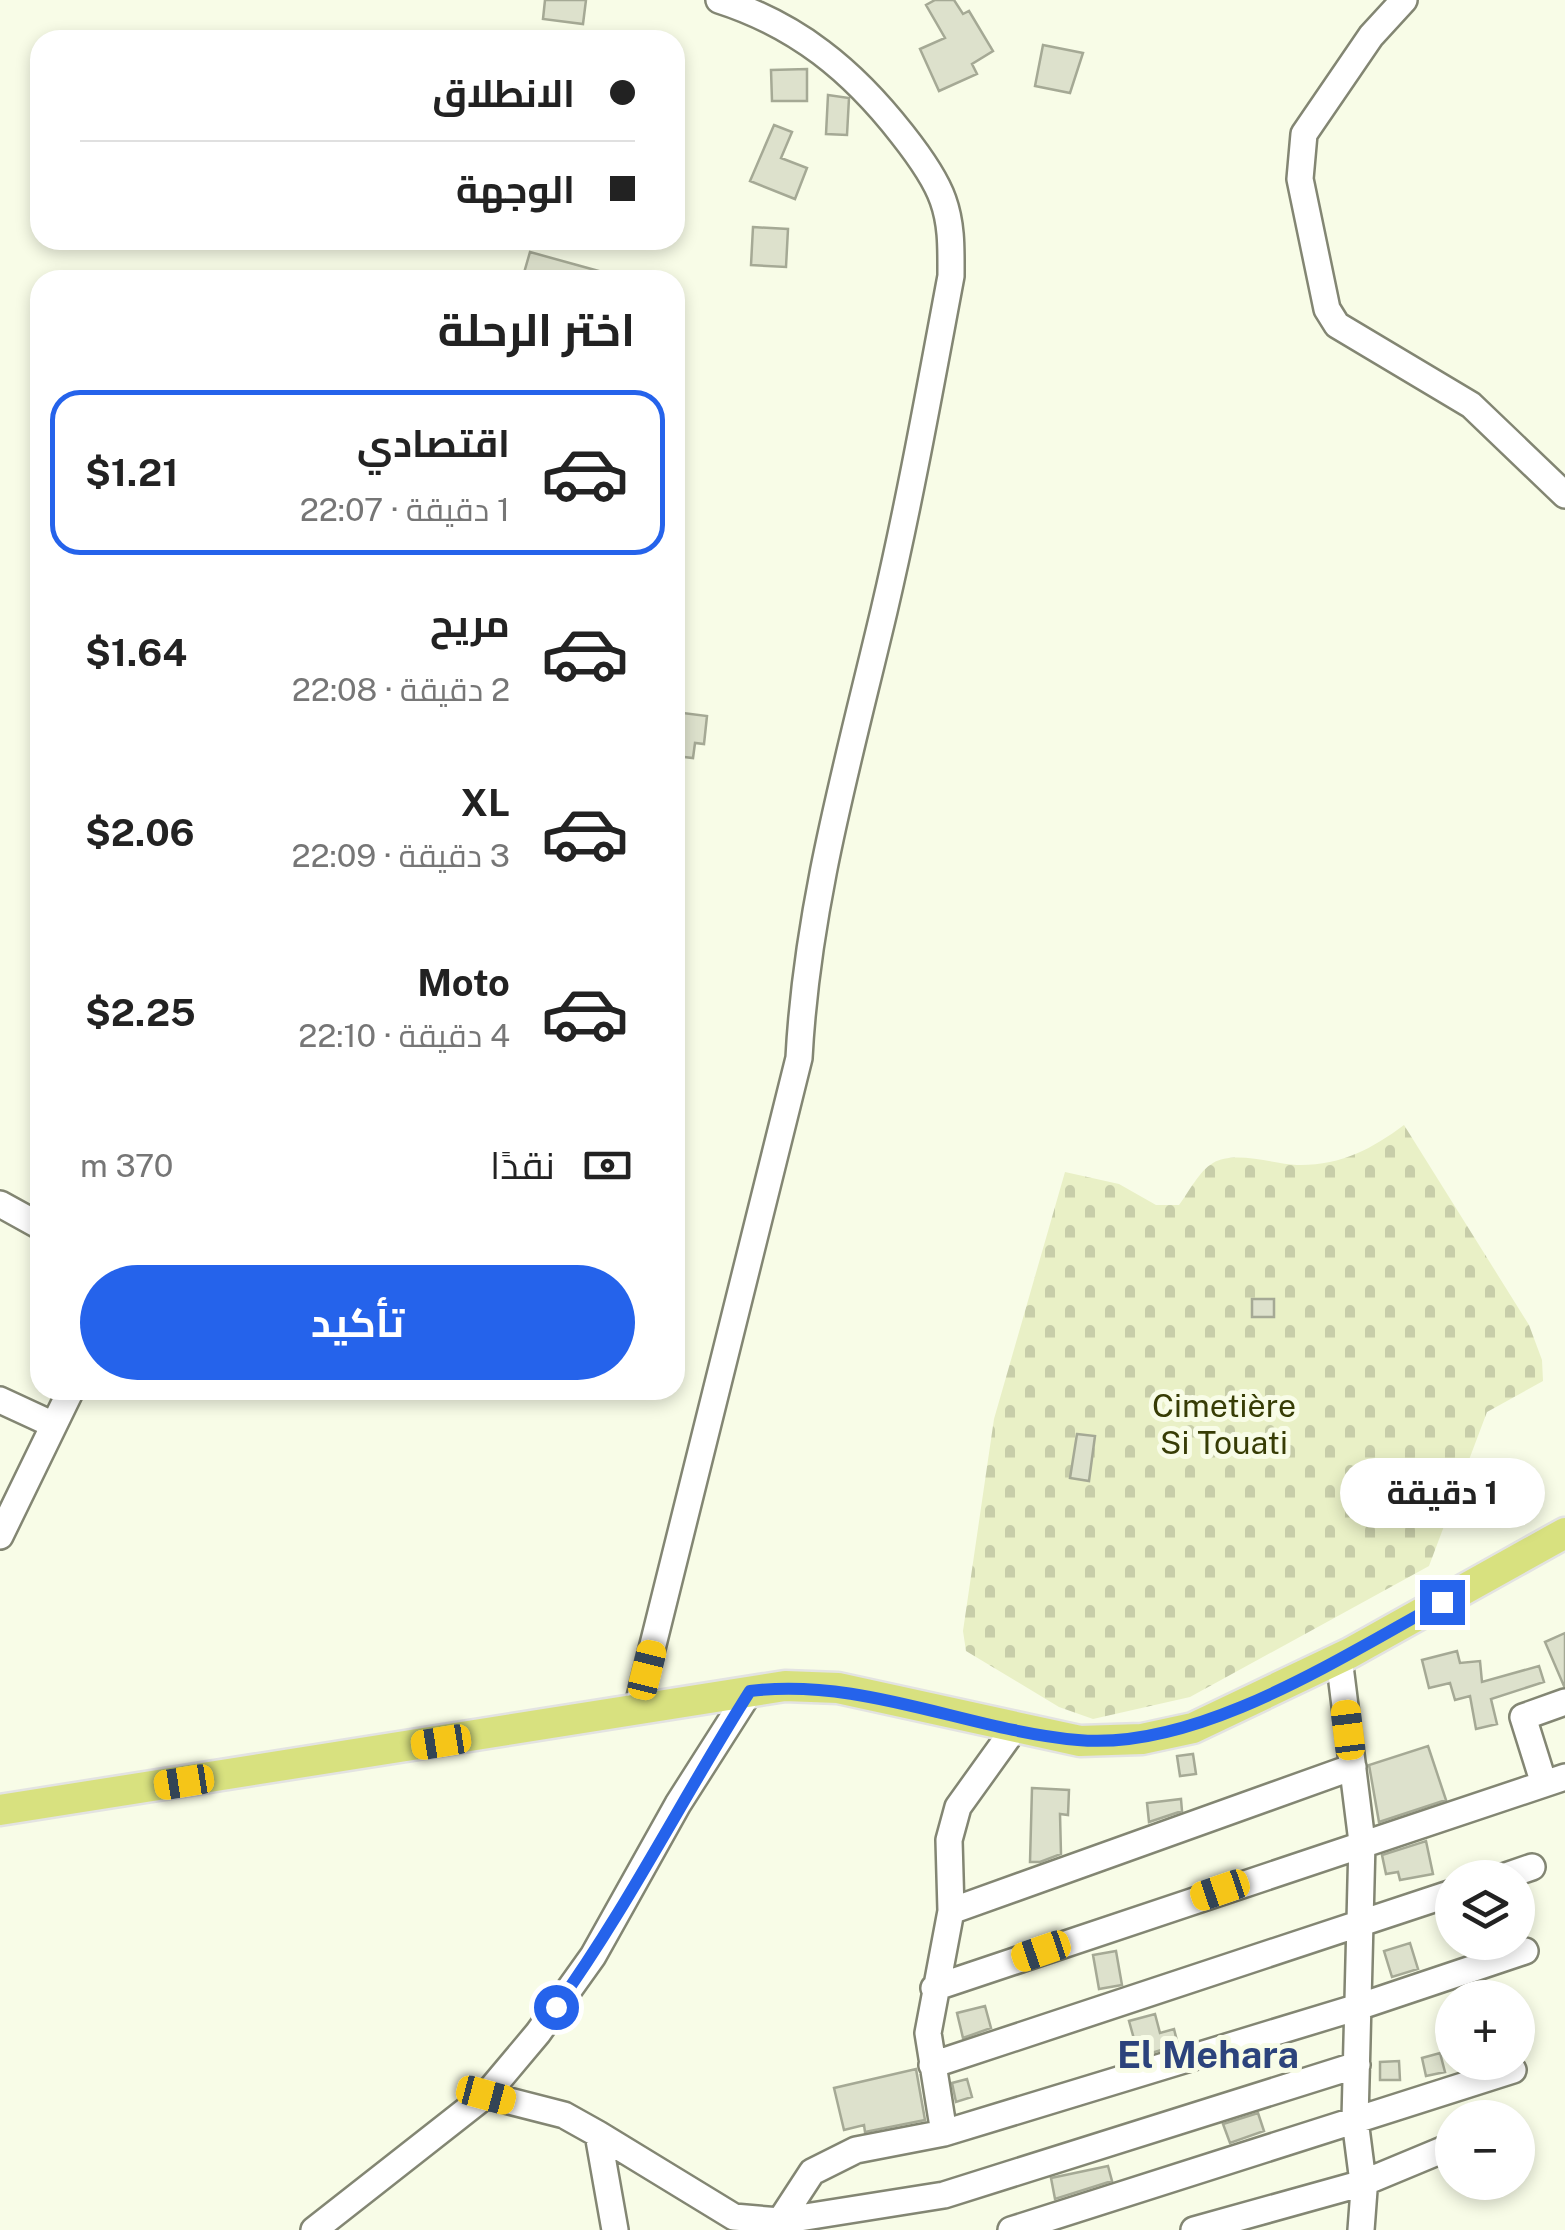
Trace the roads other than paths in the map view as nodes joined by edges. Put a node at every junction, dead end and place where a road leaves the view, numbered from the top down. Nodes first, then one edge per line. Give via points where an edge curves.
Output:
1 (719, 0) edge
2 (1404, 0) edge
3 (1565, 496) edge
4 (0, 1204) edge
5 (30, 1220) edge
6 (0, 1400) edge
7 (66, 1400) edge
8 (54, 1425) junction
9 (1565, 1533) edge
10 (0, 1536) edge
11 (1339, 1658) junction
12 (750, 1691) junction
13 (1565, 1702) edge
14 (637, 1709) junction
15 (1014, 1729) junction
16 (1353, 1767) junction
17 (1554, 1781) edge
18 (0, 1810) edge
19 (1362, 1842) junction
20 (1435, 1899) edge
21 (951, 1910) junction
22 (1360, 1924) junction
23 (1499, 1960) edge
24 (934, 1988) junction
25 (1358, 2008) junction
26 (932, 2065) junction
27 (1356, 2065) junction
28 (1482, 2080) edge
29 (486, 2095) junction
30 (1355, 2120) junction
31 (944, 2133) junction
32 (598, 2134) junction
33 (1435, 2153) edge
34 (1363, 2183) junction
35 (739, 2223) edge
36 (781, 2225) edge
37 (314, 2230) edge
38 (615, 2230) edge
39 (1012, 2230) edge
40 (1194, 2230) edge
41 (1361, 2230) edge

1 - 14 street via 760,13 812,42 868,90 942,198 951,276 901,539 815,904 799,1058
2 - 3 street via 1304,134 1300,179 1328,309 1337,326 1471,405
4 - 5 street
6 - 8 street
7 - 8 street
8 - 10 street
9 - 11 main road
11 - 15 main road via 1193,1728 1142,1739 1080,1740
11 - 16 street
12 - 14 main road
12 - 15 main road via 838,1688
12 - 29 street via 593,1956
13 - 17 street via 1523,1718
14 - 18 main road
15 - 21 street via 958,1807 949,1840
16 - 19 street
16 - 21 street
17 - 19 street
19 - 22 street
19 - 24 street
20 - 22 street
21 - 24 street
22 - 25 street
22 - 26 street
23 - 25 street
24 - 26 street
25 - 27 street
25 - 31 street
26 - 31 street
27 - 30 street
27 - 36 street via 944,2196
28 - 30 street
29 - 32 street via 564,2115
29 - 37 street
30 - 34 street
30 - 39 street
31 - 36 street via 835,2158 812,2172
32 - 35 street
32 - 38 street
33 - 34 street
34 - 40 street
34 - 41 street
35 - 36 street

